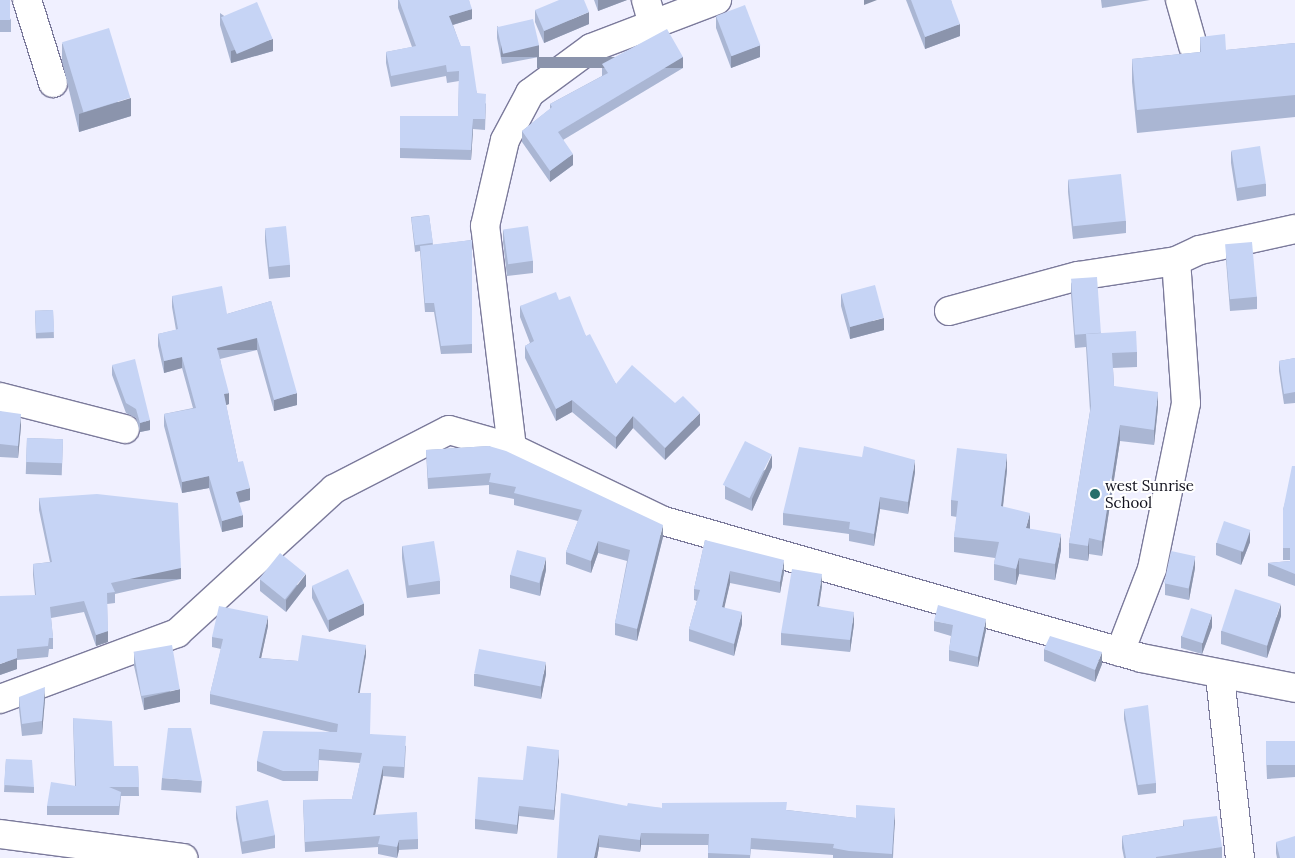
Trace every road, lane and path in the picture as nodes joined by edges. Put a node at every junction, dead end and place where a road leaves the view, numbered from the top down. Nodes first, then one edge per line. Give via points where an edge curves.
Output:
1 (27, 0) edge
2 (717, 0) edge
3 (1180, 0) edge
4 (650, 12) edge
5 (1193, 46) dead end
6 (53, 83) dead end
7 (1295, 229) edge
8 (1176, 260) junction
9 (949, 311) dead end
10 (0, 397) edge
11 (125, 429) dead end
12 (512, 448) junction
13 (1120, 652) junction
14 (1220, 677) junction
15 (1295, 688) edge
16 (0, 699) edge
17 (0, 834) edge
18 (183, 858) edge
19 (1240, 858) edge

1 - 6 street
2 - 4 street
3 - 5 street
4 - 12 street via 591,48 530,93 505,140 486,226
7 - 8 street via 1200,250
8 - 9 street via 1078,276
8 - 13 street via 1186,404 1152,569
10 - 11 street
12 - 13 street via 664,521
12 - 16 street via 448,430 334,489 177,633
13 - 14 street
14 - 15 street
14 - 19 street
17 - 18 street

